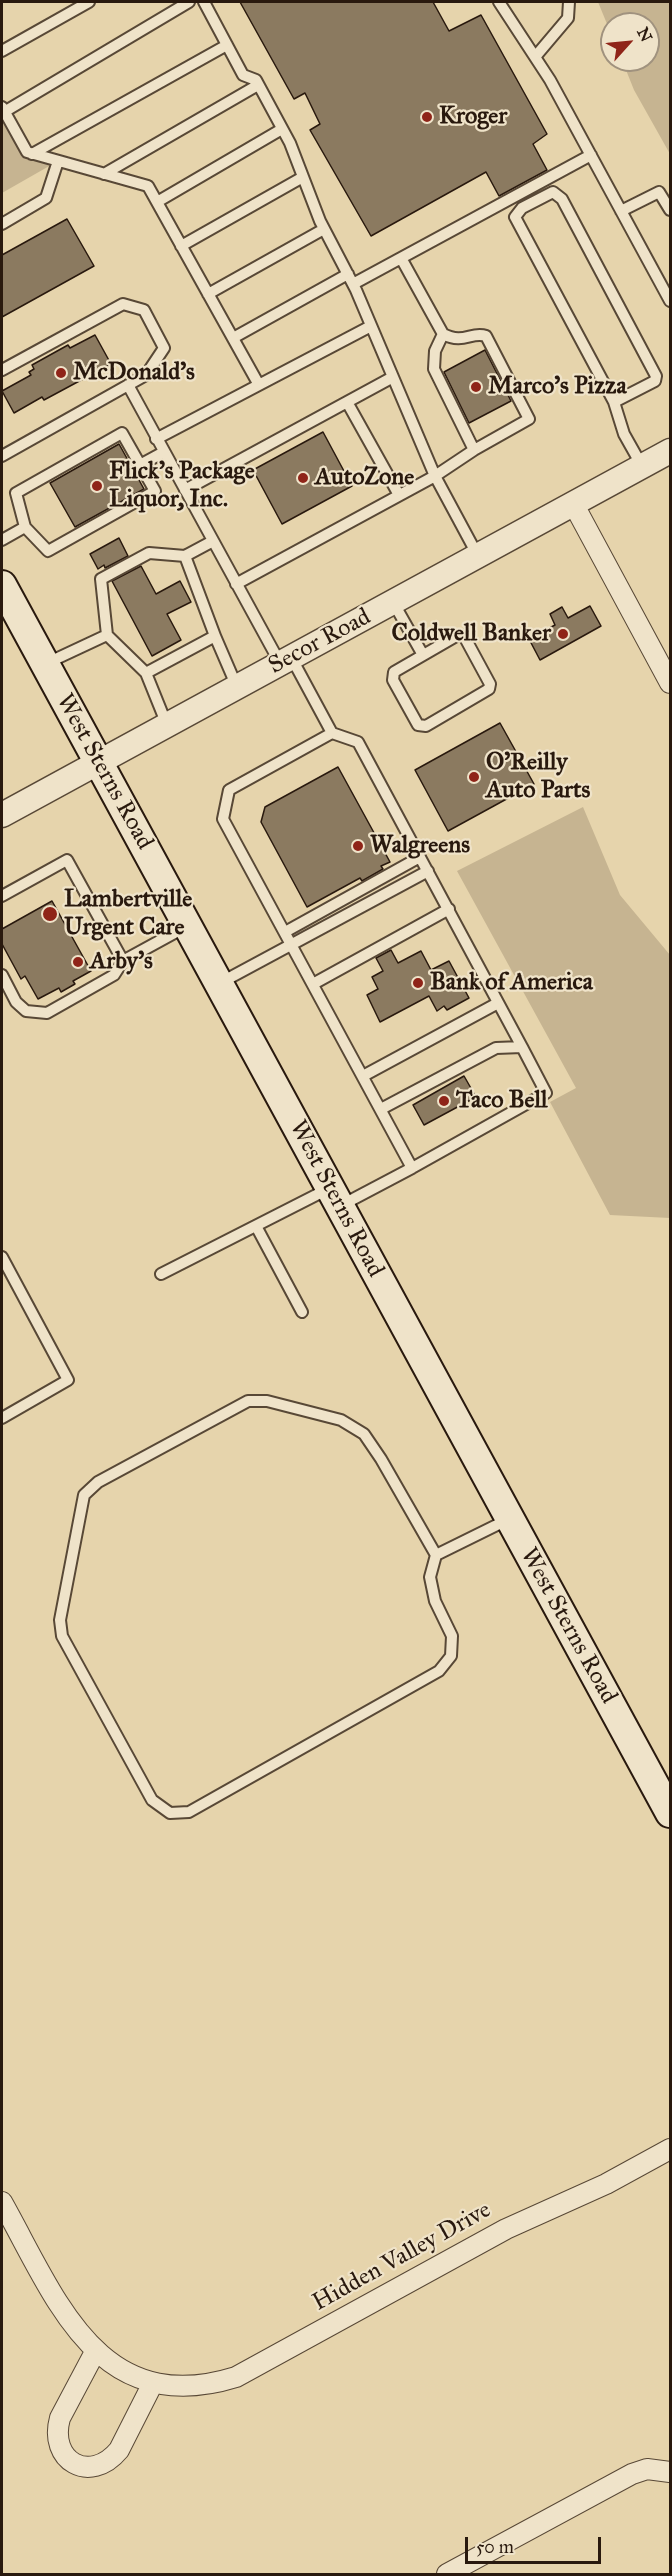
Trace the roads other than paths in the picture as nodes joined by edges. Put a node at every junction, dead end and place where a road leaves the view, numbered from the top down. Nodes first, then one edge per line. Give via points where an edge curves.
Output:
1 (89, 2) edge
2 (189, 2) edge
3 (204, 2) edge
4 (499, 2) edge
5 (569, 2) edge
6 (226, 45) junction
7 (2, 51) edge
8 (535, 57) junction
9 (258, 85) junction
10 (3, 109) edge
11 (282, 129) junction
12 (32, 154) junction
13 (591, 155) junction
14 (58, 161) junction
15 (104, 174) junction
16 (303, 177) junction
17 (157, 202) junction
18 (670, 210) edge
19 (621, 211) junction
20 (2, 224) edge
21 (324, 229) junction
22 (182, 246) junction
23 (400, 258) junction
24 (350, 279) junction
25 (208, 294) junction
26 (670, 301) edge
27 (371, 326) junction
28 (443, 334) junction
29 (233, 338) junction
30 (2, 370) edge
31 (393, 377) junction
32 (128, 385) junction
33 (259, 385) junction
34 (347, 402) junction
35 (614, 402) junction
36 (156, 439) junction
37 (474, 450) junction
38 (670, 451) edge
39 (164, 452) junction
40 (2, 456) edge
41 (140, 465) junction
42 (643, 467) junction
43 (435, 476) junction
44 (185, 490) junction
45 (399, 495) junction
46 (574, 505) junction
47 (25, 527) junction
48 (2, 540) edge
49 (213, 541) junction
50 (185, 556) junction
51 (478, 557) junction
52 (236, 584) junction
53 (2, 585) edge
54 (393, 602) junction
55 (107, 635) junction
56 (214, 636) junction
57 (423, 655) junction
58 (286, 660) junction
59 (45, 664) junction
60 (146, 673) junction
61 (670, 683) edge
62 (237, 687) junction
63 (167, 724) junction
64 (332, 733) junction
65 (99, 762) junction
66 (2, 815) edge
67 (420, 857) junction
68 (428, 871) junction
69 (2, 896) edge
70 (449, 909) junction
71 (187, 926) junction
72 (285, 932) junction
73 (291, 945) junction
74 (123, 961) junction
75 (2, 975) edge
76 (219, 984) junction
77 (313, 984) junction
78 (498, 1003) junction
79 (522, 1047) junction
80 (363, 1076) junction
81 (381, 1109) junction
82 (412, 1168) junction
83 (335, 1197) junction
84 (255, 1226) junction
85 (2, 1257) edge
86 (161, 1274) dead end
87 (302, 1312) dead end
88 (2, 1418) edge
89 (509, 1519) junction
90 (436, 1555) junction
91 (670, 1813) edge
92 (670, 2149) edge
93 (2, 2202) edge
94 (8, 2229) edge
95 (95, 2352) junction
96 (153, 2383) junction
97 (670, 2472) edge
98 (447, 2574) edge

1 - 7 lane
2 - 10 lane
3 - 6 lane
4 - 8 lane
5 - 8 lane via 568,18
6 - 9 lane via 243,75 256,80
6 - 12 lane
8 - 13 lane
9 - 11 lane
9 - 15 lane
10 - 12 lane via 27,152
11 - 16 lane
11 - 17 lane
12 - 14 lane
13 - 19 lane
13 - 23 lane
14 - 15 lane
14 - 20 lane via 45,198
15 - 17 lane via 148,186
16 - 21 lane
16 - 22 lane
17 - 22 lane
18 - 19 lane via 659,192
19 - 26 lane
21 - 24 lane
21 - 25 lane
22 - 25 lane
23 - 24 lane
23 - 28 lane
24 - 27 lane
24 - 29 lane
25 - 29 lane
27 - 31 lane
27 - 33 lane
28 - 37 lane via 435,351 434,369
28 - 37 lane via 459,339 486,336 529,419
29 - 33 lane
30 - 32 lane via 123,304 144,310 164,348 146,375
31 - 34 lane
31 - 43 lane
32 - 36 lane
32 - 40 lane
33 - 36 lane
34 - 44 lane
34 - 45 lane
35 - 35 lane via 655,381 656,376 562,199 553,192 522,208 515,217
35 - 42 lane via 624,434
36 - 39 lane
37 - 43 lane
38 - 42 street, Secor Road
39 - 41 lane
39 - 44 lane
41 - 47 lane via 155,491 48,551
41 - 47 lane via 122,434 16,493
42 - 46 street, Secor Road
43 - 45 lane
43 - 51 lane
44 - 49 lane
45 - 52 lane
46 - 51 street, Secor Road
46 - 61 street
47 - 48 lane
49 - 50 lane
49 - 52 lane
50 - 55 lane via 149,553 101,579
50 - 56 lane
51 - 54 street, Secor Road
52 - 58 lane
53 - 59 main road, West Sterns Road
54 - 57 lane
54 - 58 street, Secor Road
55 - 59 lane
55 - 60 lane
56 - 60 lane
56 - 62 lane
57 - 57 lane via 458,635 464,636 490,684 489,689 426,726 418,725 393,680 394,672
58 - 62 street, Secor Road
58 - 64 lane
59 - 65 main road, West Sterns Road
60 - 63 lane
62 - 63 street, Secor Road
63 - 65 street, Secor Road
64 - 67 lane via 358,742
64 - 72 lane via 229,790 223,819
65 - 66 street, Secor Road
65 - 71 main road, West Sterns Road
67 - 68 lane
67 - 72 lane
68 - 70 lane
68 - 73 lane
69 - 74 lane via 67,860
70 - 77 lane
70 - 78 lane
71 - 74 lane
71 - 76 main road, West Sterns Road
72 - 73 lane
73 - 76 lane
73 - 77 lane
74 - 75 lane via 114,975 47,1013 26,1011 16,1002
76 - 83 main road, West Sterns Road
77 - 80 lane
78 - 79 lane
78 - 80 lane
79 - 81 lane via 496,1048
79 - 82 lane via 546,1093
80 - 81 lane
81 - 82 lane
82 - 83 lane
83 - 84 lane
83 - 89 main road, West Sterns Road
84 - 86 lane
84 - 87 lane
85 - 88 lane via 68,1380
89 - 90 lane
89 - 91 main road, West Sterns Road
90 - 90 lane via 364,1434 340,1420 267,1401 248,1401 98,1482 84,1495 60,1620 62,1636 152,1800 170,1813 189,1812 439,1671 451,1656 452,1636 435,1601 430,1577
92 - 96 street, Hidden Valley Drive via 606,2184 506,2229 236,2377 201,2385
93 - 94 street, Hidden Valley Drive
94 - 95 street, Hidden Valley Drive
95 - 96 street, Hidden Valley Drive via 118,2368
95 - 96 street via 57,2429 60,2450 75,2464 95,2466 113,2457
97 - 98 street via 647,2469 632,2474

